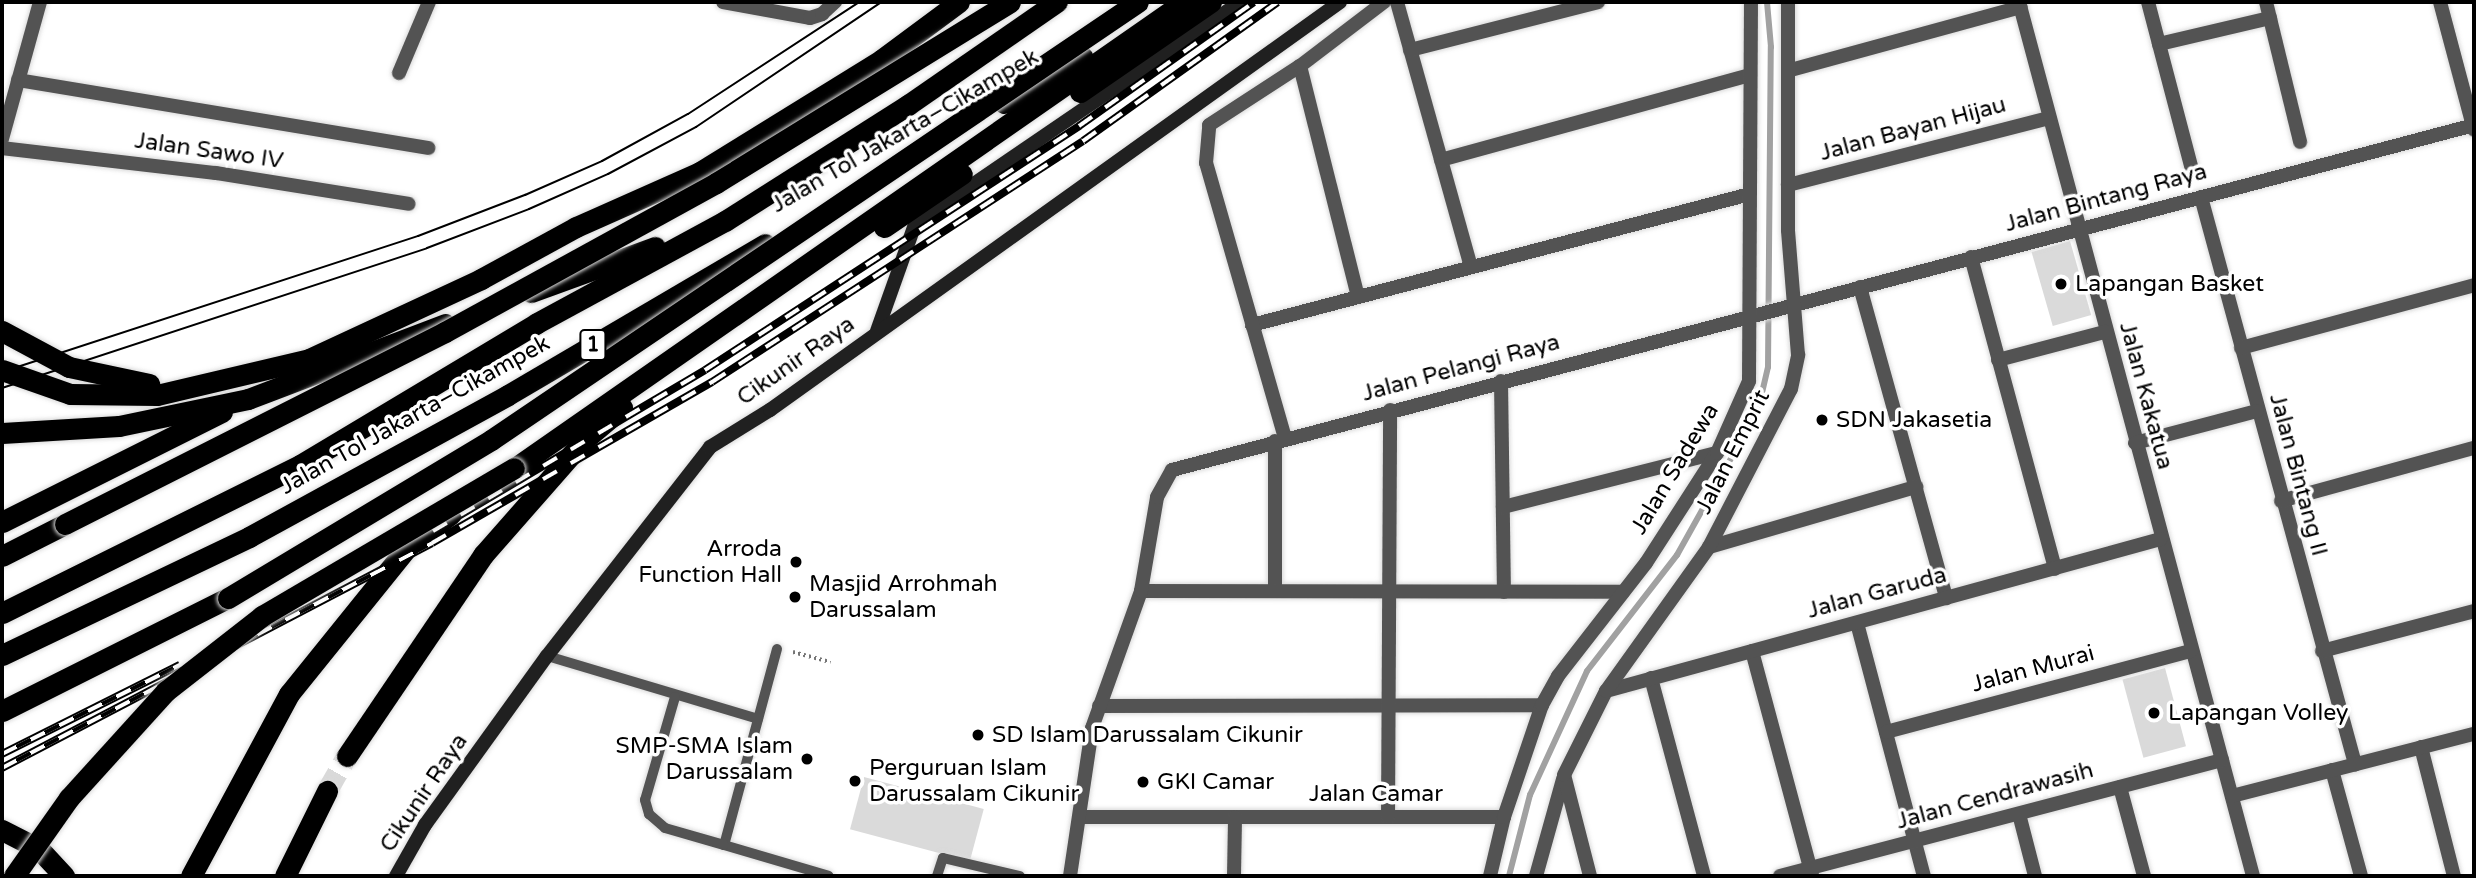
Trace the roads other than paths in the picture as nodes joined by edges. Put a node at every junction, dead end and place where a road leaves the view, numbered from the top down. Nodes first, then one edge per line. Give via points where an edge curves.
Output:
1 (40, 2) edge
2 (429, 2) edge
3 (723, 2) edge
4 (835, 2) edge
5 (959, 2) edge
6 (1010, 2) edge
7 (1057, 2) edge
8 (1138, 2) edge
9 (1165, 2) edge
10 (1184, 2) edge
11 (1211, 2) edge
12 (1240, 2) edge
13 (1340, 2) edge
14 (1384, 2) edge
15 (1397, 2) edge
16 (1598, 2) edge
17 (1751, 2) edge
18 (1788, 2) edge
19 (2148, 2) edge
20 (2266, 2) edge
21 (2440, 2) edge
22 (2020, 4) edge
23 (1546, 8) edge
24 (2270, 19) junction
25 (2159, 44) junction
26 (1410, 50) junction
27 (1300, 66) junction
28 (1791, 70) junction
29 (399, 73) dead end
30 (1750, 75) junction
31 (18, 80) junction
32 (2049, 118) junction
33 (5, 121) edge
34 (2474, 127) edge
35 (2, 139) edge
36 (2300, 142) dead end
37 (2, 148) edge
38 (428, 148) dead end
39 (1441, 160) junction
40 (2192, 170) dead end
41 (1788, 185) junction
42 (1746, 195) junction
43 (2200, 197) junction
44 (409, 204) dead end
45 (725, 221) junction
46 (2078, 229) junction
47 (1970, 257) junction
48 (1471, 267) junction
49 (2474, 285) edge
50 (1860, 287) junction
51 (1358, 297) junction
52 (1789, 305) junction
53 (1748, 316) junction
54 (1252, 325) junction
55 (2, 331) edge
56 (877, 331) junction
57 (2105, 332) junction
58 (2241, 348) junction
59 (1998, 360) junction
60 (2, 370) edge
61 (1501, 381) junction
62 (222, 383) junction
63 (248, 399) junction
64 (1390, 410) junction
65 (2257, 411) junction
66 (2, 433) edge
67 (1280, 440) junction
68 (2135, 443) junction
69 (2474, 448) edge
70 (1717, 453) junction
71 (514, 468) junction
72 (1916, 487) junction
73 (2281, 500) junction
74 (1503, 507) junction
75 (2, 522) edge
76 (2161, 539) junction
77 (1709, 547) junction
78 (2, 556) edge
79 (2055, 569) junction
80 (1141, 591) junction
81 (1275, 591) junction
82 (1389, 592) junction
83 (1504, 592) junction
84 (1622, 592) junction
85 (1946, 598) junction
86 (2474, 611) edge
87 (2, 614) edge
88 (1857, 622) junction
89 (777, 649) road end
90 (2191, 650) junction
91 (1752, 651) junction
92 (2322, 651) junction
93 (2, 655) edge
94 (547, 656) junction
95 (1651, 678) junction
96 (1606, 691) junction
97 (675, 697) junction
98 (1389, 704) junction
99 (1542, 705) junction
100 (1099, 706) junction
101 (2, 711) edge
102 (758, 719) junction
103 (1886, 732) junction
104 (2474, 734) edge
105 (2421, 747) junction
106 (347, 756) tunnel mouth
107 (2222, 760) junction
108 (2355, 764) junction
109 (2332, 770) junction
110 (1564, 775) junction
111 (2120, 787) junction
112 (327, 791) tunnel mouth
113 (2232, 796) junction
114 (2019, 814) junction
115 (1080, 817) junction
116 (1235, 817) junction
117 (1388, 817) junction
118 (1504, 817) junction
119 (2, 830) edge
120 (1914, 841) junction
121 (724, 845) junction
122 (1812, 872) edge
123 (14, 876) edge
124 (64, 876) edge
125 (191, 876) edge
126 (285, 876) edge
127 (396, 876) edge
128 (830, 876) edge
129 (937, 876) edge
130 (1020, 876) edge
131 (1070, 876) edge
132 (1234, 876) edge
133 (1490, 876) edge
134 (1536, 876) edge
135 (1590, 876) edge
136 (1704, 876) edge
137 (1780, 876) edge
138 (1924, 876) edge
139 (2035, 876) edge
140 (2144, 876) edge
141 (2252, 876) edge
142 (2361, 876) edge
143 (2454, 876) edge

1 - 31 street
2 - 29 street
3 - 4 street via 810,18
5 - 62 highway via 881,60 700,172 576,227 481,279 309,359
6 - 78 highway, bridge via 716,183 445,332
7 - 45 highway, Jalan Tol Jakarta–Cikampek / 1 via 908,105
8 - 101 highway, bridge via 491,440 228,598
9 - 93 highway, Jalan Tol Jakarta–Cikampek / 1 via 1119,36 508,395 249,537
10 - 71 highway
11 - 106 highway via 911,210 662,374 584,440 483,555
12 - 56 street via 915,224
13 - 56 street, Cikunir Raya
14 - 27 street
15 - 26 street
16 - 23 street
17 - 30 street, Jalan Sadewa
18 - 28 street, Jalan Emprit
19 - 25 street
20 - 24 street
21 - 34 street
22 - 28 street
22 - 32 street, Jalan Kakatua
23 - 26 street
24 - 25 street
24 - 36 street
25 - 40 street
26 - 39 street
27 - 51 street
27 - 54 street via 1209,125 1206,163
28 - 41 street, Jalan Emprit
30 - 39 street
30 - 42 street, Jalan Sadewa
31 - 33 street
31 - 38 street
32 - 41 street, Jalan Bayan Hijau
32 - 46 street, Jalan Kakatua
33 - 35 street
34 - 43 street, Jalan Bintang Raya
37 - 44 street, Jalan Sawo IV via 216,173
39 - 48 street
41 - 52 street, Jalan Emprit
42 - 48 street
42 - 53 street, Jalan Sadewa
43 - 46 street, Jalan Bintang Raya
43 - 58 street, Jalan Bintang II
45 - 63 highway
45 - 87 highway, Jalan Tol Jakarta–Cikampek / 1 via 537,323 300,465
46 - 47 street, Jalan Bintang Raya
46 - 57 street, Jalan Kakatua
47 - 50 street, Jalan Bintang Raya
47 - 59 street
48 - 51 street
49 - 58 street
50 - 52 street, Jalan Bintang Raya
50 - 72 street
51 - 54 street
52 - 53 street, Jalan Bintang Raya
52 - 77 street, Jalan Emprit via 1798,355 1791,389
53 - 61 street, Jalan Pelangi Raya
53 - 70 street, Jalan Sadewa via 1749,382
54 - 67 street
55 - 62 highway via 46,359 86,373 129,383
56 - 94 street, Cikunir Raya via 701,456
57 - 59 street
57 - 68 street, Jalan Kakatua
58 - 65 street, Jalan Bintang II
59 - 79 street
60 - 62 highway via 51,389 104,396 157,395
61 - 64 street, Jalan Pelangi Raya
61 - 74 street
63 - 66 highway via 119,426
63 - 75 highway
64 - 67 street, Jalan Pelangi Raya
64 - 82 street
65 - 68 street
65 - 73 street, Jalan Bintang II
67 - 80 street, Jalan Pelangi Raya via 1183,465 1162,482
67 - 81 street
68 - 76 street, Jalan Kakatua
69 - 73 street
70 - 74 street
70 - 84 street, Jalan Sadewa
71 - 123 highway, bridge via 262,616 166,691 69,798
71 - 125 highway, bridge via 411,543 289,694
72 - 77 street
72 - 85 street
73 - 92 street, Jalan Bintang II
74 - 83 street
76 - 79 street, Jalan Garuda
76 - 90 street, Jalan Kakatua
77 - 96 street, Jalan Emprit
79 - 85 street, Jalan Garuda
80 - 81 street
80 - 100 street
81 - 82 street
82 - 83 street
82 - 98 street
83 - 84 street
84 - 99 street, Jalan Sadewa via 1558,676
85 - 88 street, Jalan Garuda
86 - 92 street
88 - 91 street, Jalan Garuda
88 - 103 street
89 - 102 lane
90 - 103 street, Jalan Murai
90 - 107 street, Jalan Kakatua
91 - 95 street, Jalan Garuda
91 - 122 street
92 - 108 street, Jalan Bintang II
94 - 97 lane
94 - 127 street, Cikunir Raya via 425,825
95 - 96 street, Jalan Garuda
95 - 136 street
96 - 110 street, Jalan Emprit
97 - 102 lane
97 - 121 lane via 645,800 649,814 666,828
98 - 99 street
98 - 100 street
98 - 117 street
99 - 118 street, Jalan Sadewa
100 - 115 street
102 - 121 lane
103 - 120 street
104 - 105 street
105 - 108 street
105 - 143 street
107 - 111 street, Jalan Cendrawasih
107 - 113 street, Jalan Kakatua
108 - 109 street
109 - 113 street
109 - 142 street
110 - 134 street, Jalan Emprit
110 - 135 street
111 - 114 street, Jalan Cendrawasih
111 - 140 street
112 - 126 highway
113 - 141 street, Jalan Kakatua
114 - 120 street, Jalan Cendrawasih
114 - 139 street
115 - 116 street, Jalan Camar
115 - 131 street
116 - 117 street, Jalan Camar
116 - 132 street
117 - 118 street, Jalan Camar
118 - 133 street, Jalan Sadewa
119 - 124 highway via 39,849
120 - 122 street, Jalan Cendrawasih
120 - 138 street
121 - 128 lane
122 - 137 street, Jalan Cendrawasih
129 - 130 lane via 943,858

